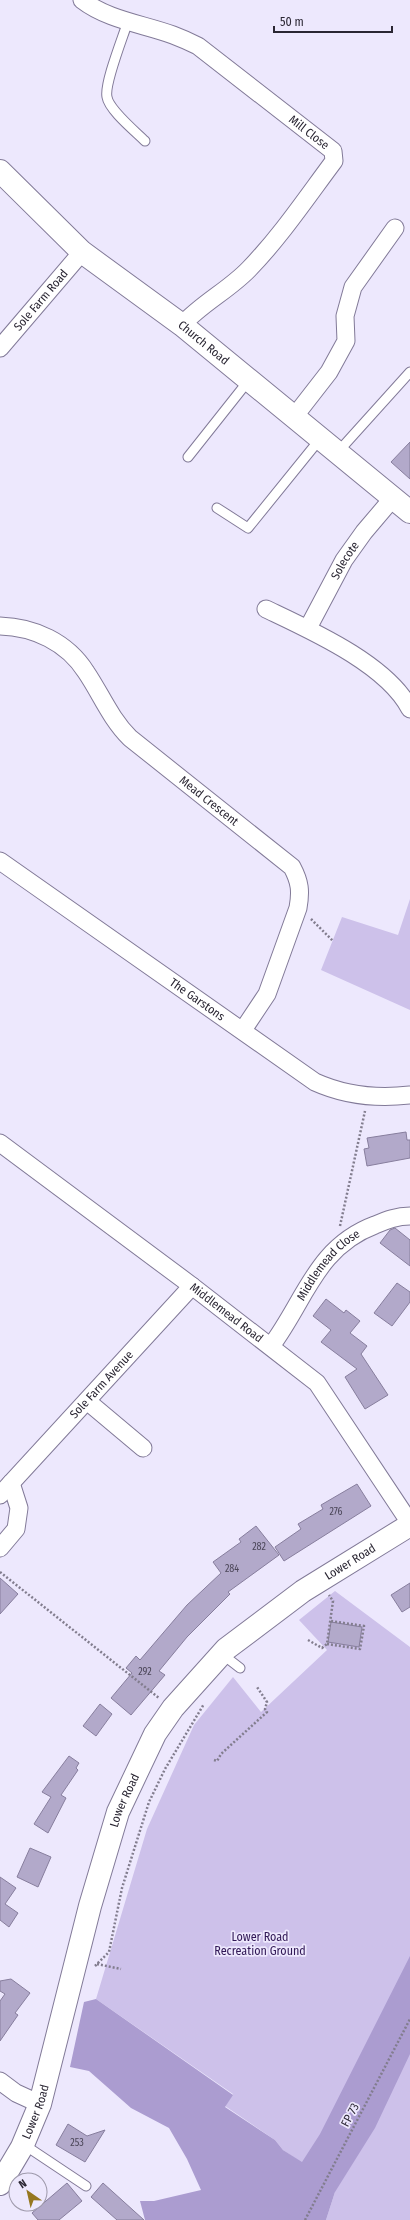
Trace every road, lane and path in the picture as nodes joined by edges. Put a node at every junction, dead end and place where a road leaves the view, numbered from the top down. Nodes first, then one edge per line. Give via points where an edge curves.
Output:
1 (82, 0) edge
2 (128, 21) junction
3 (145, 141) dead end
4 (0, 171) edge
5 (395, 228) dead end
6 (82, 252) junction
7 (182, 325) junction
8 (0, 348) edge
9 (410, 372) edge
10 (249, 380) junction
11 (294, 417) junction
12 (320, 439) junction
13 (337, 453) junction
14 (188, 457) dead end
15 (392, 498) junction
16 (217, 508) dead end
17 (410, 512) edge
18 (266, 609) dead end
19 (0, 626) edge
20 (308, 628) junction
21 (410, 709) edge
22 (0, 861) edge
23 (298, 906) junction
24 (333, 941) dead end
25 (243, 1030) junction
26 (410, 1096) edge
27 (368, 1097) junction
28 (0, 1143) edge
29 (410, 1216) edge
30 (340, 1246) junction
31 (192, 1286) junction
32 (271, 1346) junction
33 (87, 1401) junction
34 (143, 1448) dead end
35 (6, 1489) edge
36 (410, 1524) edge
37 (0, 1548) edge
38 (0, 1572) edge
39 (320, 1581) junction
40 (331, 1621) junction
41 (308, 1640) dead end
42 (327, 1644) junction
43 (222, 1654) junction
44 (240, 1668) dead end
45 (257, 1687) dead end
46 (209, 1698) dead end
47 (162, 1700) dead end
48 (214, 1760) dead end
49 (109, 1952) dead end
50 (97, 1964) dead end
51 (121, 1969) dead end
52 (410, 2019) edge
53 (0, 2081) edge
54 (40, 2104) junction
55 (23, 2144) junction
56 (0, 2184) edge
57 (86, 2186) dead end
58 (305, 2220) edge

1 - 2 street, Mill Close via 92,7
2 - 3 lane via 106,86 107,98 113,109
2 - 7 street, Mill Close via 198,46 333,151 334,161 249,270 196,310
4 - 6 street, Church Road
5 - 11 street via 353,287 345,316 346,341 329,372
6 - 7 street, Church Road
6 - 8 street, Sole Farm Road
7 - 10 street, Church Road
9 - 13 lane
10 - 11 street, Church Road
10 - 14 lane
11 - 12 street, Church Road
12 - 13 street, Church Road
12 - 16 lane via 248,528
13 - 15 street, Church Road
15 - 17 street, Church Road
15 - 20 street, Solecote via 344,560
18 - 20 street
19 - 23 street, Mead Crescent via 17,626 37,632 56,642 72,655 86,671 111,716 130,738 292,867 299,880 301,893
20 - 21 street via 382,674
22 - 25 street, The Garstons
23 - 24 path
23 - 25 street, Mead Crescent via 267,994
25 - 27 street, The Garstons via 315,1082 331,1089
26 - 27 street, The Garstons
27 - 30 path via 339,1230
28 - 31 street, Middlemead Road
29 - 30 street, Middlemead Close via 396,1216 364,1229
30 - 32 street, Middlemead Close via 310,1280 282,1332
31 - 32 street, Middlemead Road
31 - 33 street, Sole Farm Avenue
32 - 36 street, Middlemead Road via 317,1383
33 - 34 street
33 - 35 street, Sole Farm Avenue
35 - 37 street, Sole Farm Avenue via 19,1508 16,1529
36 - 39 street, Lower Road
38 - 47 path
39 - 40 path via 333,1601
39 - 43 street, Lower Road via 256,1625
40 - 42 path
40 - 42 path via 364,1626 360,1649
41 - 42 path via 322,1648
43 - 44 lane
43 - 54 street, Lower Road via 173,1708 160,1728 118,1812 90,1906
45 - 48 path via 267,1702 267,1712 221,1754 217,1761
46 - 49 path via 200,1709 149,1802 122,1888
50 - 51 path
52 - 58 path, FP 73
53 - 54 street via 16,2093
54 - 55 street, Lower Road
55 - 56 street, Lower Road
55 - 57 lane

